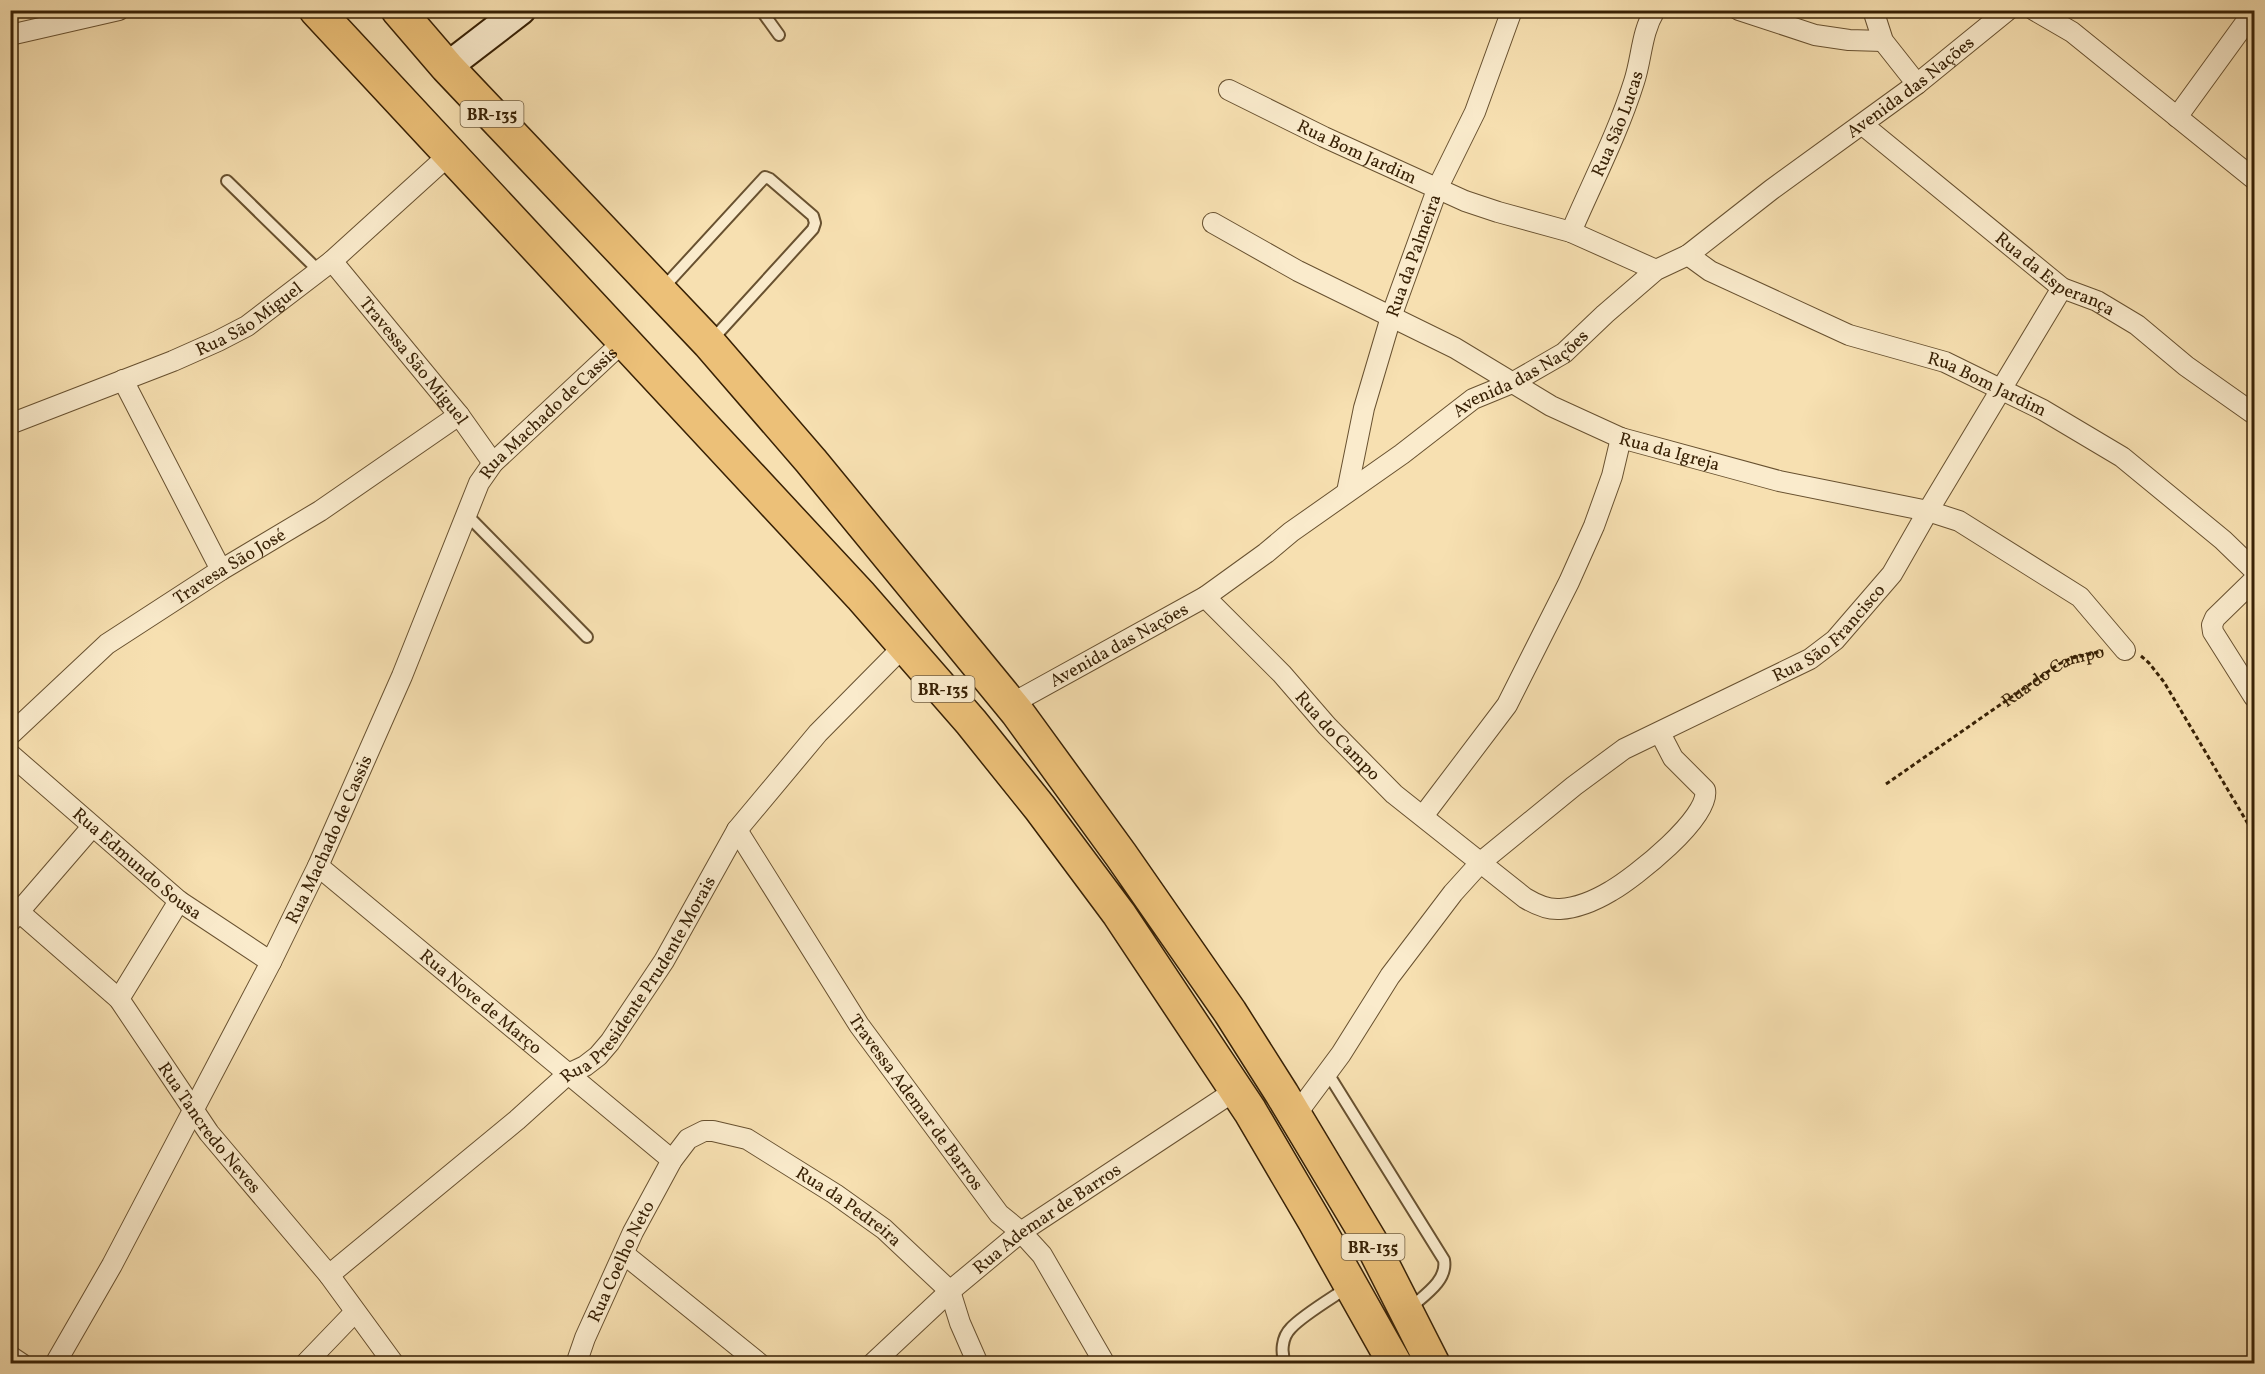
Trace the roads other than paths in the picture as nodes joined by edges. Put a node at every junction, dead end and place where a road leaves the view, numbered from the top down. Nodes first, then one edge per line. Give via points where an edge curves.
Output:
1 (119, 10) edge
2 (316, 10) edge
3 (398, 10) edge
4 (521, 10) edge
5 (761, 10) edge
6 (1655, 10) edge
7 (1739, 10) edge
8 (1873, 10) edge
9 (2008, 10) edge
10 (2034, 10) edge
11 (2254, 11) edge
12 (1509, 20) edge
13 (10, 35) edge
14 (779, 35) dead end
15 (1882, 41) junction
16 (447, 67) junction
17 (1917, 84) junction
18 (1229, 90) dead end
19 (2177, 117) junction
20 (1863, 125) junction
21 (450, 154) junction
22 (2254, 179) edge
23 (227, 181) dead end
24 (1437, 187) junction
25 (1213, 223) dead end
26 (1571, 232) junction
27 (1688, 255) junction
28 (326, 266) junction
29 (1656, 270) junction
30 (2062, 288) junction
31 (660, 291) junction
32 (1391, 317) junction
33 (625, 340) junction
34 (709, 343) junction
35 (123, 380) junction
36 (1512, 383) junction
37 (2002, 390) junction
38 (2254, 414) edge
39 (459, 415) junction
40 (10, 424) edge
41 (1621, 438) junction
42 (494, 463) junction
43 (1347, 492) junction
44 (1928, 511) junction
45 (466, 514) junction
46 (221, 570) junction
47 (2254, 570) edge
48 (2254, 580) edge
49 (1205, 597) junction
50 (587, 638) dead end
51 (905, 645) junction
52 (2125, 650) road end
53 (2254, 697) edge
54 (1011, 704) junction
55 (1659, 733) junction
56 (10, 735) edge
57 (10, 754) edge
58 (1423, 816) junction
59 (92, 827) junction
60 (736, 830) junction
61 (1481, 862) junction
62 (318, 866) junction
63 (178, 901) junction
64 (13, 912) edge
65 (271, 962) junction
66 (119, 999) junction
67 (1327, 1072) junction
68 (568, 1074) junction
69 (1236, 1090) junction
70 (192, 1110) junction
71 (1295, 1116) junction
72 (672, 1160) junction
73 (1021, 1232) junction
74 (624, 1254) junction
75 (329, 1275) junction
76 (1351, 1285) junction
77 (950, 1291) junction
78 (1406, 1311) junction
79 (355, 1312) junction
80 (10, 1356) edge
81 (22, 1364) edge
82 (55, 1364) edge
83 (305, 1364) edge
84 (394, 1364) edge
85 (576, 1364) edge
86 (760, 1364) edge
87 (872, 1364) edge
88 (978, 1364) edge
89 (1105, 1364) edge
90 (1286, 1364) edge
91 (1395, 1364) edge
92 (1433, 1364) edge

1 - 13 street
2 - 21 highway, BR-135
3 - 16 highway, BR-135
4 - 16 street
5 - 14 lane
6 - 26 street, Rua São Lucas via 1648,22 1635,81
7 - 15 street via 1815,35
8 - 15 street
9 - 17 street, Avenida das Nações
10 - 19 street via 2072,32
11 - 19 street
12 - 24 street, Rua da Palmeira via 1475,112
15 - 17 street
16 - 31 highway, BR-135
17 - 20 street, Avenida das Nações
18 - 24 street, Rua Bom Jardim
19 - 22 street
20 - 27 street, Avenida das Nações
20 - 30 street, Rua da Esperança
21 - 28 street, Rua São Miguel
21 - 33 highway, BR-135
23 - 28 lane
24 - 26 street, Rua Bom Jardim via 1465,201
24 - 32 street, Rua da Palmeira
25 - 32 street, Rua da Igreja
26 - 29 street, Rua Bom Jardim
27 - 29 street, Avenida das Nações
27 - 37 street, Rua Bom Jardim via 1710,271 1849,335 1946,362
28 - 35 street, Rua São Miguel via 247,326
28 - 39 street, Travessa São Miguel
29 - 36 street, Avenida das Nações via 1564,353
30 - 37 street, Rua São Francisco
30 - 38 street, Rua da Esperança via 2097,301 2138,325 2186,366
31 - 34 highway, BR-135
31 - 34 lane via 765,177 813,216 813,229
32 - 36 street, Rua da Igreja via 1455,348
32 - 43 street, Rua da Palmeira via 1364,408
33 - 42 street, Rua Machado de Cassis
33 - 51 highway, BR-135
34 - 54 highway, BR-135
35 - 40 street, Rua São Miguel
35 - 46 street
36 - 41 street, Rua da Igreja
36 - 43 street, Avenida das Nações via 1473,399
37 - 44 street, Rua São Francisco
37 - 47 street, Rua Bom Jardim via 2122,457
39 - 42 street, Travessa São Miguel
39 - 46 street, Travesa São José via 320,511
41 - 44 street, Rua da Igreja via 1779,481
41 - 58 street via 1612,476 1581,555 1507,705
42 - 45 street, Rua Machado de Cassis via 479,483
43 - 49 street, Avenida das Nações
44 - 52 street, Rua da Igreja via 1977,530 2080,597
44 - 55 street, Rua São Francisco via 1892,574 1835,640 1800,664
45 - 50 lane
45 - 62 street, Rua Machado de Cassis via 402,676
46 - 56 street, Travesa São José via 107,644
48 - 53 street via 2212,625
49 - 54 street, Avenida das Nações
49 - 58 street, Rua do Campo via 1394,794
51 - 60 street, Rua Presidente Prudente Morais via 818,733
51 - 69 highway, BR-135 via 1040,808 1119,914
54 - 71 highway, BR-135 via 1223,1002
55 - 61 street, Rua São Francisco via 1624,749
55 - 61 street, Rua do Campo via 1674,758 1705,790 1706,800 1688,825 1626,881 1588,902 1558,910 1525,898
57 - 59 street, Rua Edmundo Sousa
58 - 61 street, Rua do Campo
59 - 63 street, Rua Edmundo Sousa
59 - 64 street
60 - 68 street, Rua Presidente Prudente Morais via 664,961 610,1042 585,1066
60 - 73 street, Travessa Ademar de Barros via 859,1025 999,1214
61 - 67 street via 1390,976
62 - 65 street, Rua Machado de Cassis
62 - 68 street, Rua Nove de Março
63 - 65 street, Rua Edmundo Sousa
63 - 66 street
64 - 66 street, Rua Tancredo Neves
65 - 70 street, Rua Machado de Cassis
66 - 70 street, Rua Tancredo Neves
67 - 71 street
67 - 78 lane via 1444,1260 1446,1269 1442,1277
68 - 72 street, Rua Nove de Março
68 - 75 street, Rua Presidente Prudente Morais
69 - 73 street, Rua Ademar de Barros
69 - 76 highway, BR-135
70 - 75 street, Rua Tancredo Neves
70 - 82 street, Rua Machado de Cassis via 112,1265
71 - 78 highway, BR-135 via 1372,1244
72 - 74 street, Rua Coelho Neto
72 - 77 street, Rua da Pedreira via 688,1139 704,1131 747,1139 884,1228
73 - 77 street, Rua Ademar de Barros
73 - 89 street, Travessa Ademar de Barros via 1042,1255
74 - 85 street, Rua Coelho Neto
74 - 86 street
75 - 79 street, Rua Tancredo Neves
76 - 90 lane via 1290,1329 1283,1343
76 - 91 highway, BR-135
77 - 87 street, Rua Ademar de Barros
77 - 88 street, Rua da Pedreira
78 - 92 highway, BR-135
79 - 83 street
79 - 84 street, Rua Tancredo Neves
80 - 81 street

